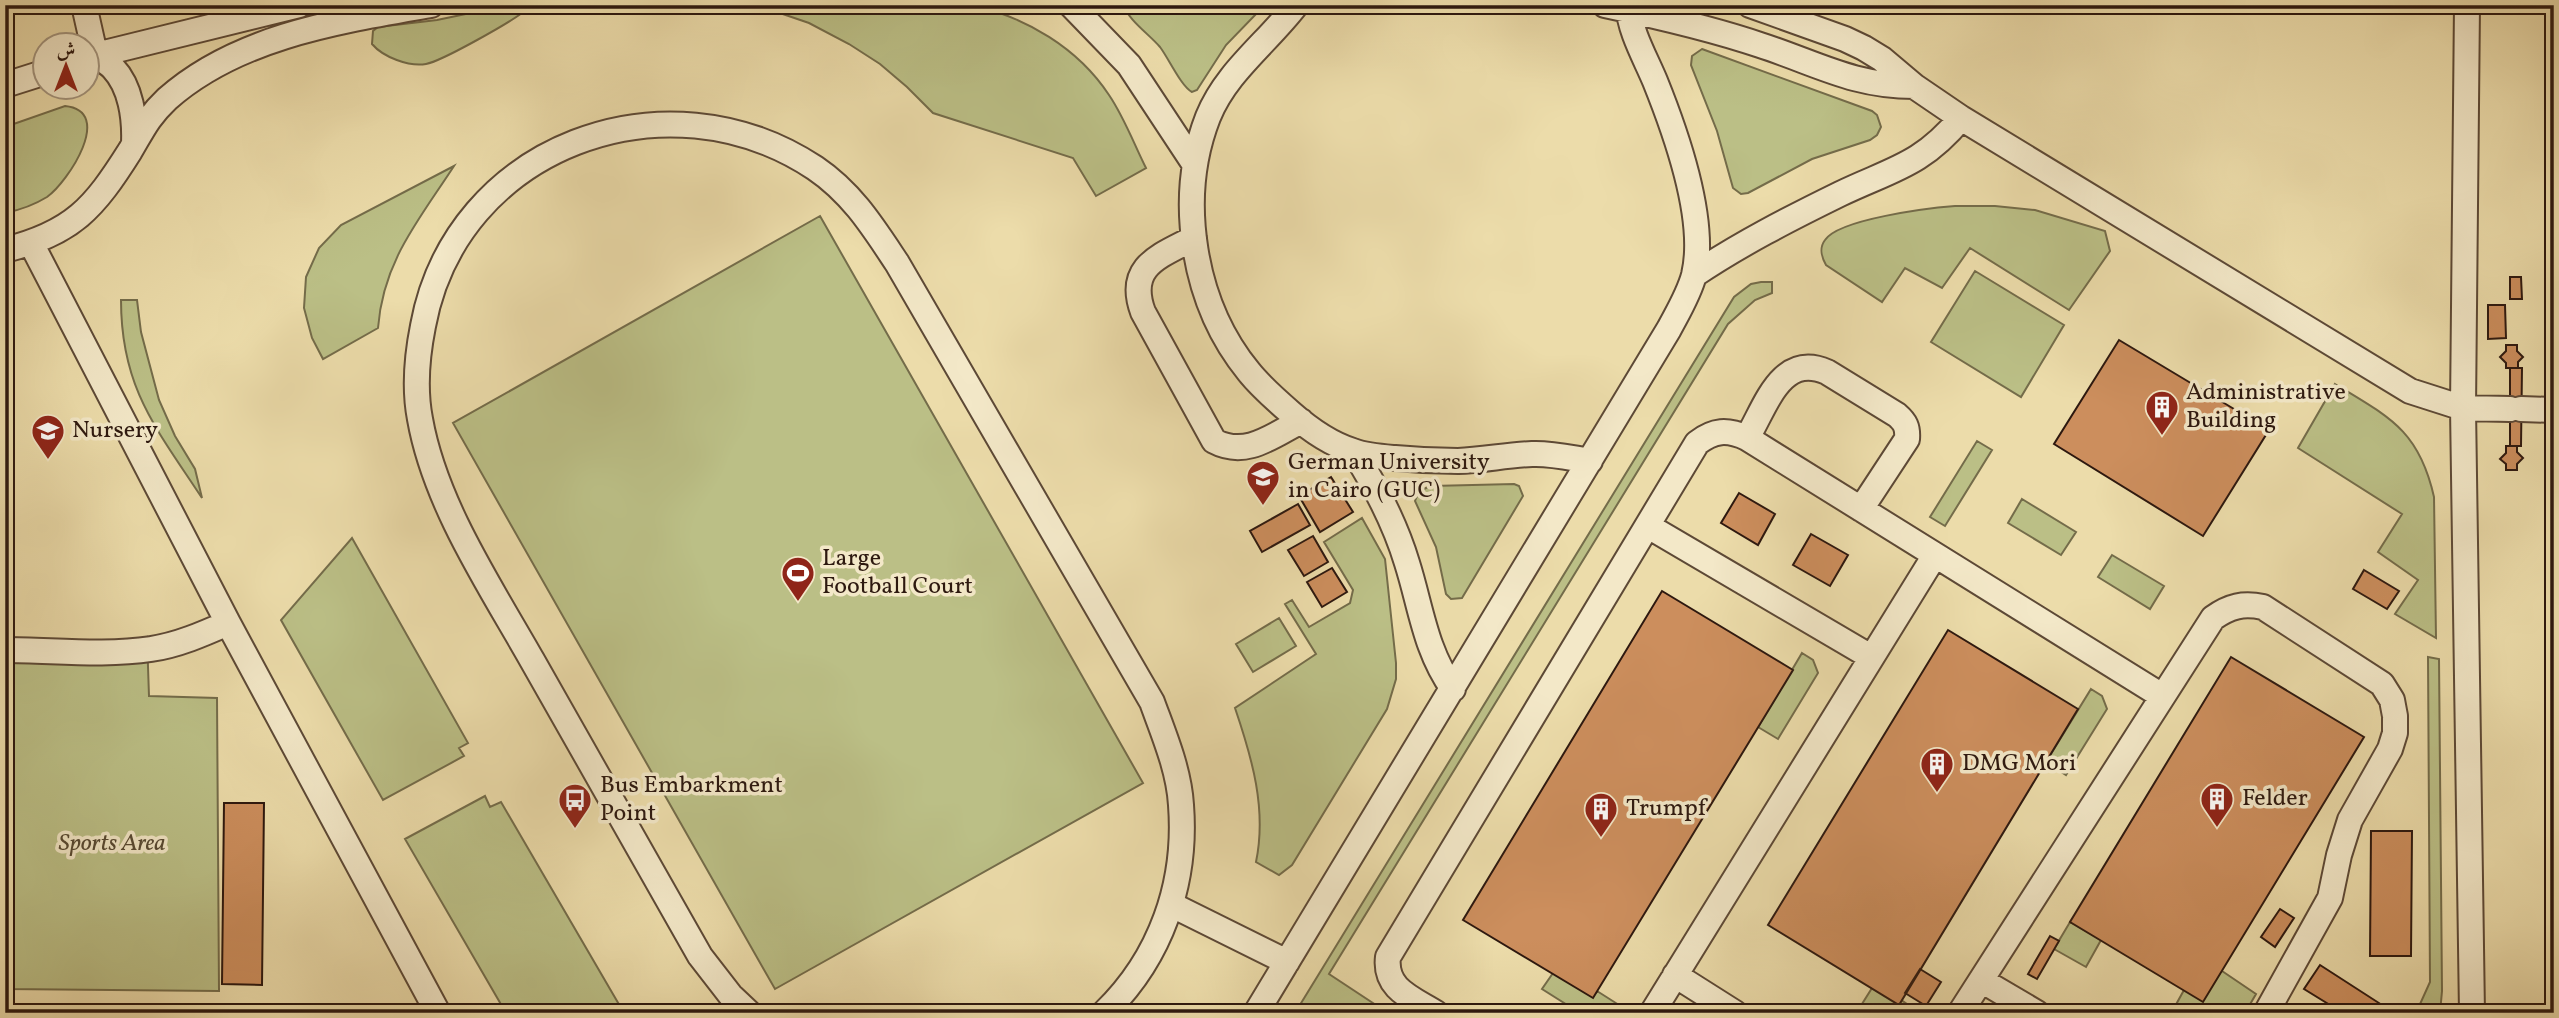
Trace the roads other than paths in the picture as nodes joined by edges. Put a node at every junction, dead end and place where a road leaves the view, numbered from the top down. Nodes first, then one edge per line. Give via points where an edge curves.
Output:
1 (84, 5) edge
2 (299, 5) edge
3 (430, 5) edge
4 (1071, 5) edge
5 (1296, 5) edge
6 (1749, 5) edge
7 (2467, 5) edge
8 (1620, 7) edge
9 (88, 32) edge
10 (102, 53) edge
11 (102, 62) edge
12 (32, 76) edge
13 (5, 85) edge
14 (1914, 86) junction
15 (1961, 118) junction
16 (134, 144) junction
17 (1195, 166) junction
18 (1194, 238) junction
19 (31, 243) junction
20 (5, 250) edge
21 (1694, 275) junction
22 (2463, 408) junction
23 (2554, 410) edge
24 (1301, 421) junction
25 (1747, 438) junction
26 (1354, 452) junction
27 (1590, 461) junction
28 (1861, 509) junction
29 (1648, 526) junction
30 (1935, 555) junction
31 (228, 623) junction
32 (5, 650) edge
33 (1871, 657) junction
34 (1453, 689) junction
35 (2162, 696) junction
36 (1172, 905) junction
37 (1287, 962) junction
38 (1675, 975) junction
39 (1981, 980) junction
40 (438, 1013) edge
41 (749, 1013) edge
42 (1104, 1013) edge
43 (1256, 1013) edge
44 (1436, 1013) edge
45 (1652, 1013) edge
46 (1735, 1013) edge
47 (1960, 1013) edge
48 (2037, 1013) edge
49 (2266, 1013) edge
50 (2472, 1013) edge

1 - 9 lane
2 - 10 lane
3 - 16 lane via 304,31 216,65 149,117
4 - 17 lane via 1129,65
5 - 17 lane via 1222,91 1209,116
6 - 14 lane via 1864,48
7 - 22 lane
8 - 14 lane via 1760,45 1852,79
8 - 21 lane via 1672,127 1685,172 1695,223
11 - 16 lane via 114,68 124,86 135,124
12 - 13 lane
14 - 15 lane
15 - 21 lane via 1912,163 1768,230
15 - 22 lane via 2393,381
16 - 19 lane via 85,212
17 - 18 lane
18 - 24 lane via 1212,308 1228,341 1248,371
18 - 24 lane via 1152,261 1138,284 1138,299 1214,441 1244,448
19 - 20 lane
19 - 31 lane
21 - 27 lane via 1670,330
22 - 23 lane
22 - 50 lane
24 - 26 lane
25 - 28 lane
25 - 28 lane via 1781,379 1803,367 1827,372 1897,415 1908,429 1907,439
25 - 29 lane via 1720,431 1697,443
26 - 27 lane via 1419,460 1533,454
26 - 34 lane via 1385,503 1407,561 1429,646
27 - 34 lane
28 - 30 lane
29 - 33 lane
29 - 44 lane via 1388,957 1395,987
30 - 33 lane
30 - 35 lane
31 - 32 lane via 151,649
31 - 40 lane
33 - 38 lane
34 - 37 lane
35 - 39 lane
35 - 49 lane via 2213,618 2237,605 2250,605 2263,607 2382,684 2392,700 2392,741 2350,820 2330,898
36 - 37 lane
36 - 41 lane via 1181,856 1181,803 1170,752 1152,702 897,263 861,209 816,169 764,141 729,131 706,125 647,124 588,136 534,161 488,199 452,246 427,300 416,359 419,418 436,475 470,550 700,956
36 - 42 lane via 1152,952
37 - 43 lane
38 - 45 lane
38 - 46 lane
39 - 47 lane
39 - 48 lane

